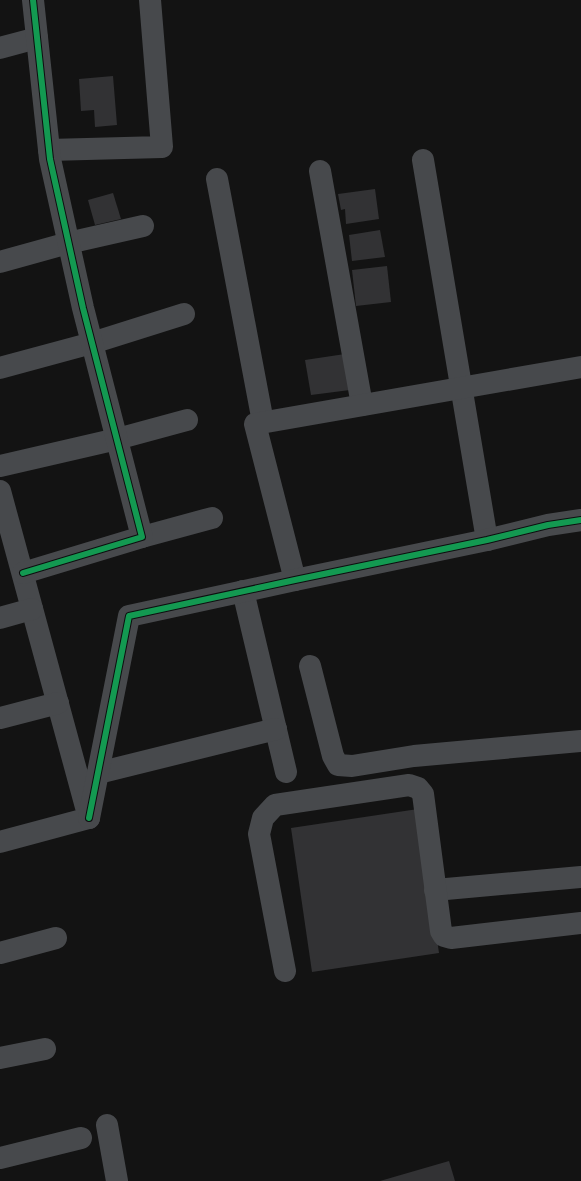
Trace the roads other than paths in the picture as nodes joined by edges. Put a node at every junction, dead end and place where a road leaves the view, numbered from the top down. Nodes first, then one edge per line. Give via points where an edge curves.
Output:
1 (33, 0) edge
2 (150, 0) edge
3 (37, 38) junction
4 (0, 48) edge
5 (49, 150) junction
6 (423, 160) dead end
7 (320, 170) dead end
8 (217, 179) dead end
9 (143, 226) dead end
10 (68, 243) junction
11 (0, 262) edge
12 (184, 314) dead end
13 (92, 343) junction
14 (581, 367) edge
15 (0, 368) edge
16 (462, 388) junction
17 (362, 405) junction
18 (187, 420) dead end
19 (263, 422) junction
20 (117, 439) junction
21 (0, 466) edge
22 (0, 491) edge
23 (212, 518) dead end
24 (581, 520) edge
25 (142, 537) junction
26 (487, 540) junction
27 (22, 573) junction
28 (295, 580) junction
29 (243, 591) junction
30 (32, 609) junction
31 (0, 618) edge
32 (310, 666) dead end
33 (58, 703) junction
34 (0, 718) edge
35 (276, 729) junction
36 (581, 741) edge
37 (286, 772) dead end
38 (98, 773) junction
39 (89, 818) junction
40 (0, 842) edge
41 (581, 877) edge
42 (435, 890) junction
43 (581, 923) edge
44 (56, 938) dead end
45 (0, 953) edge
46 (285, 971) dead end
47 (45, 1049) dead end
48 (0, 1058) edge
49 (107, 1125) dead end
50 (81, 1138) dead end
51 (0, 1158) edge
52 (117, 1181) edge

1 - 3 street
2 - 5 street via 162,147
3 - 4 street
3 - 5 street
5 - 10 street
6 - 16 street
7 - 17 street
8 - 19 street
9 - 10 street
10 - 11 street
10 - 13 street
12 - 13 street
13 - 15 street
13 - 20 street
14 - 16 street
16 - 17 street
16 - 26 street
17 - 19 street
18 - 20 street
19 - 28 street via 255,424
20 - 21 street
20 - 25 street
22 - 27 street
23 - 25 street
24 - 26 street
25 - 27 street
26 - 28 street
27 - 30 street
28 - 29 street
29 - 35 street
29 - 38 street via 129,616
30 - 31 street
30 - 33 street
32 - 36 street via 333,756 338,765 352,766 414,756
33 - 34 street
33 - 39 street
35 - 37 street
35 - 38 street
38 - 39 street
39 - 40 street
41 - 42 street
42 - 43 street via 441,931 444,936 451,938
42 - 46 street via 423,794 418,788 409,785 275,805 263,818 259,834
44 - 45 street
47 - 48 street
49 - 52 street
50 - 51 street

